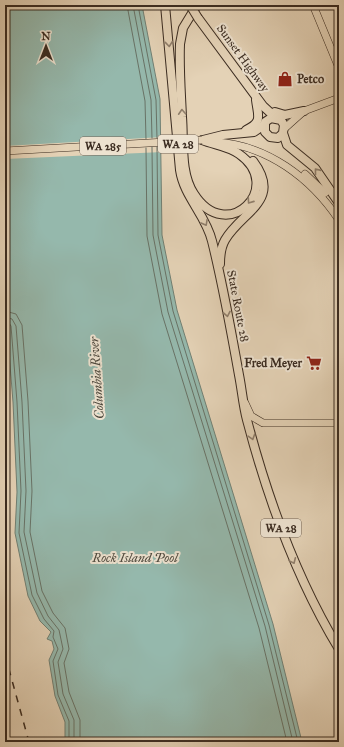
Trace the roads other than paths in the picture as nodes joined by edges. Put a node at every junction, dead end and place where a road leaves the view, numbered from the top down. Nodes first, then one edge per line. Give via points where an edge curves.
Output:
1 (165, 5) edge
2 (313, 5) edge
3 (193, 7) edge
4 (339, 68) edge
5 (256, 96) junction
6 (339, 98) edge
7 (263, 106) junction
8 (302, 113) junction
9 (277, 118) junction
10 (265, 124) junction
11 (284, 130) junction
12 (236, 134) junction
13 (202, 140) junction
14 (5, 151) edge
15 (334, 205) edge
16 (339, 212) edge
17 (339, 220) edge
18 (220, 275) junction
19 (244, 399) junction
20 (339, 423) edge
21 (339, 649) edge

1 -> 18 highway, State Route 28 / WA 28 via 181,177 186,192 210,233
2 - 4 main road
3 - 5 highway, Sunset Highway, bridge via 198,18
13 -> 3 highway via 234,151 252,167 256,181 255,194 248,205 238,212 220,214 202,205 193,194 185,170 180,50 183,28
5 - 7 highway, Sunset Highway
5 - 8 highway via 281,115
5 - 12 highway via 258,120 251,127
6 - 8 main road
7 - 9 highway, Sunset Highway
7 - 10 highway, Sunset Highway
8 - 9 main road
8 - 11 main road
9 - 10 highway
9 - 11 highway via 283,123
10 - 11 highway via 265,132 270,137 278,138
10 - 12 highway via 254,132
15 -> 11 highway via 315,168 287,145
12 - 13 highway
13 - 14 main road, WA 285, bridge
13 - 15 main road, WA 285 via 234,140 270,152 305,174
13 - 18 highway via 244,152 258,168 263,181 263,193 258,203 228,235 223,244
15 - 16 main road
15 - 17 main road
18 -> 19 highway, State Route 28 / WA 28
19 - 20 main road via 251,416 263,423
19 -> 21 highway, State Route 28 / WA 28 via 246,418 290,554 310,598

